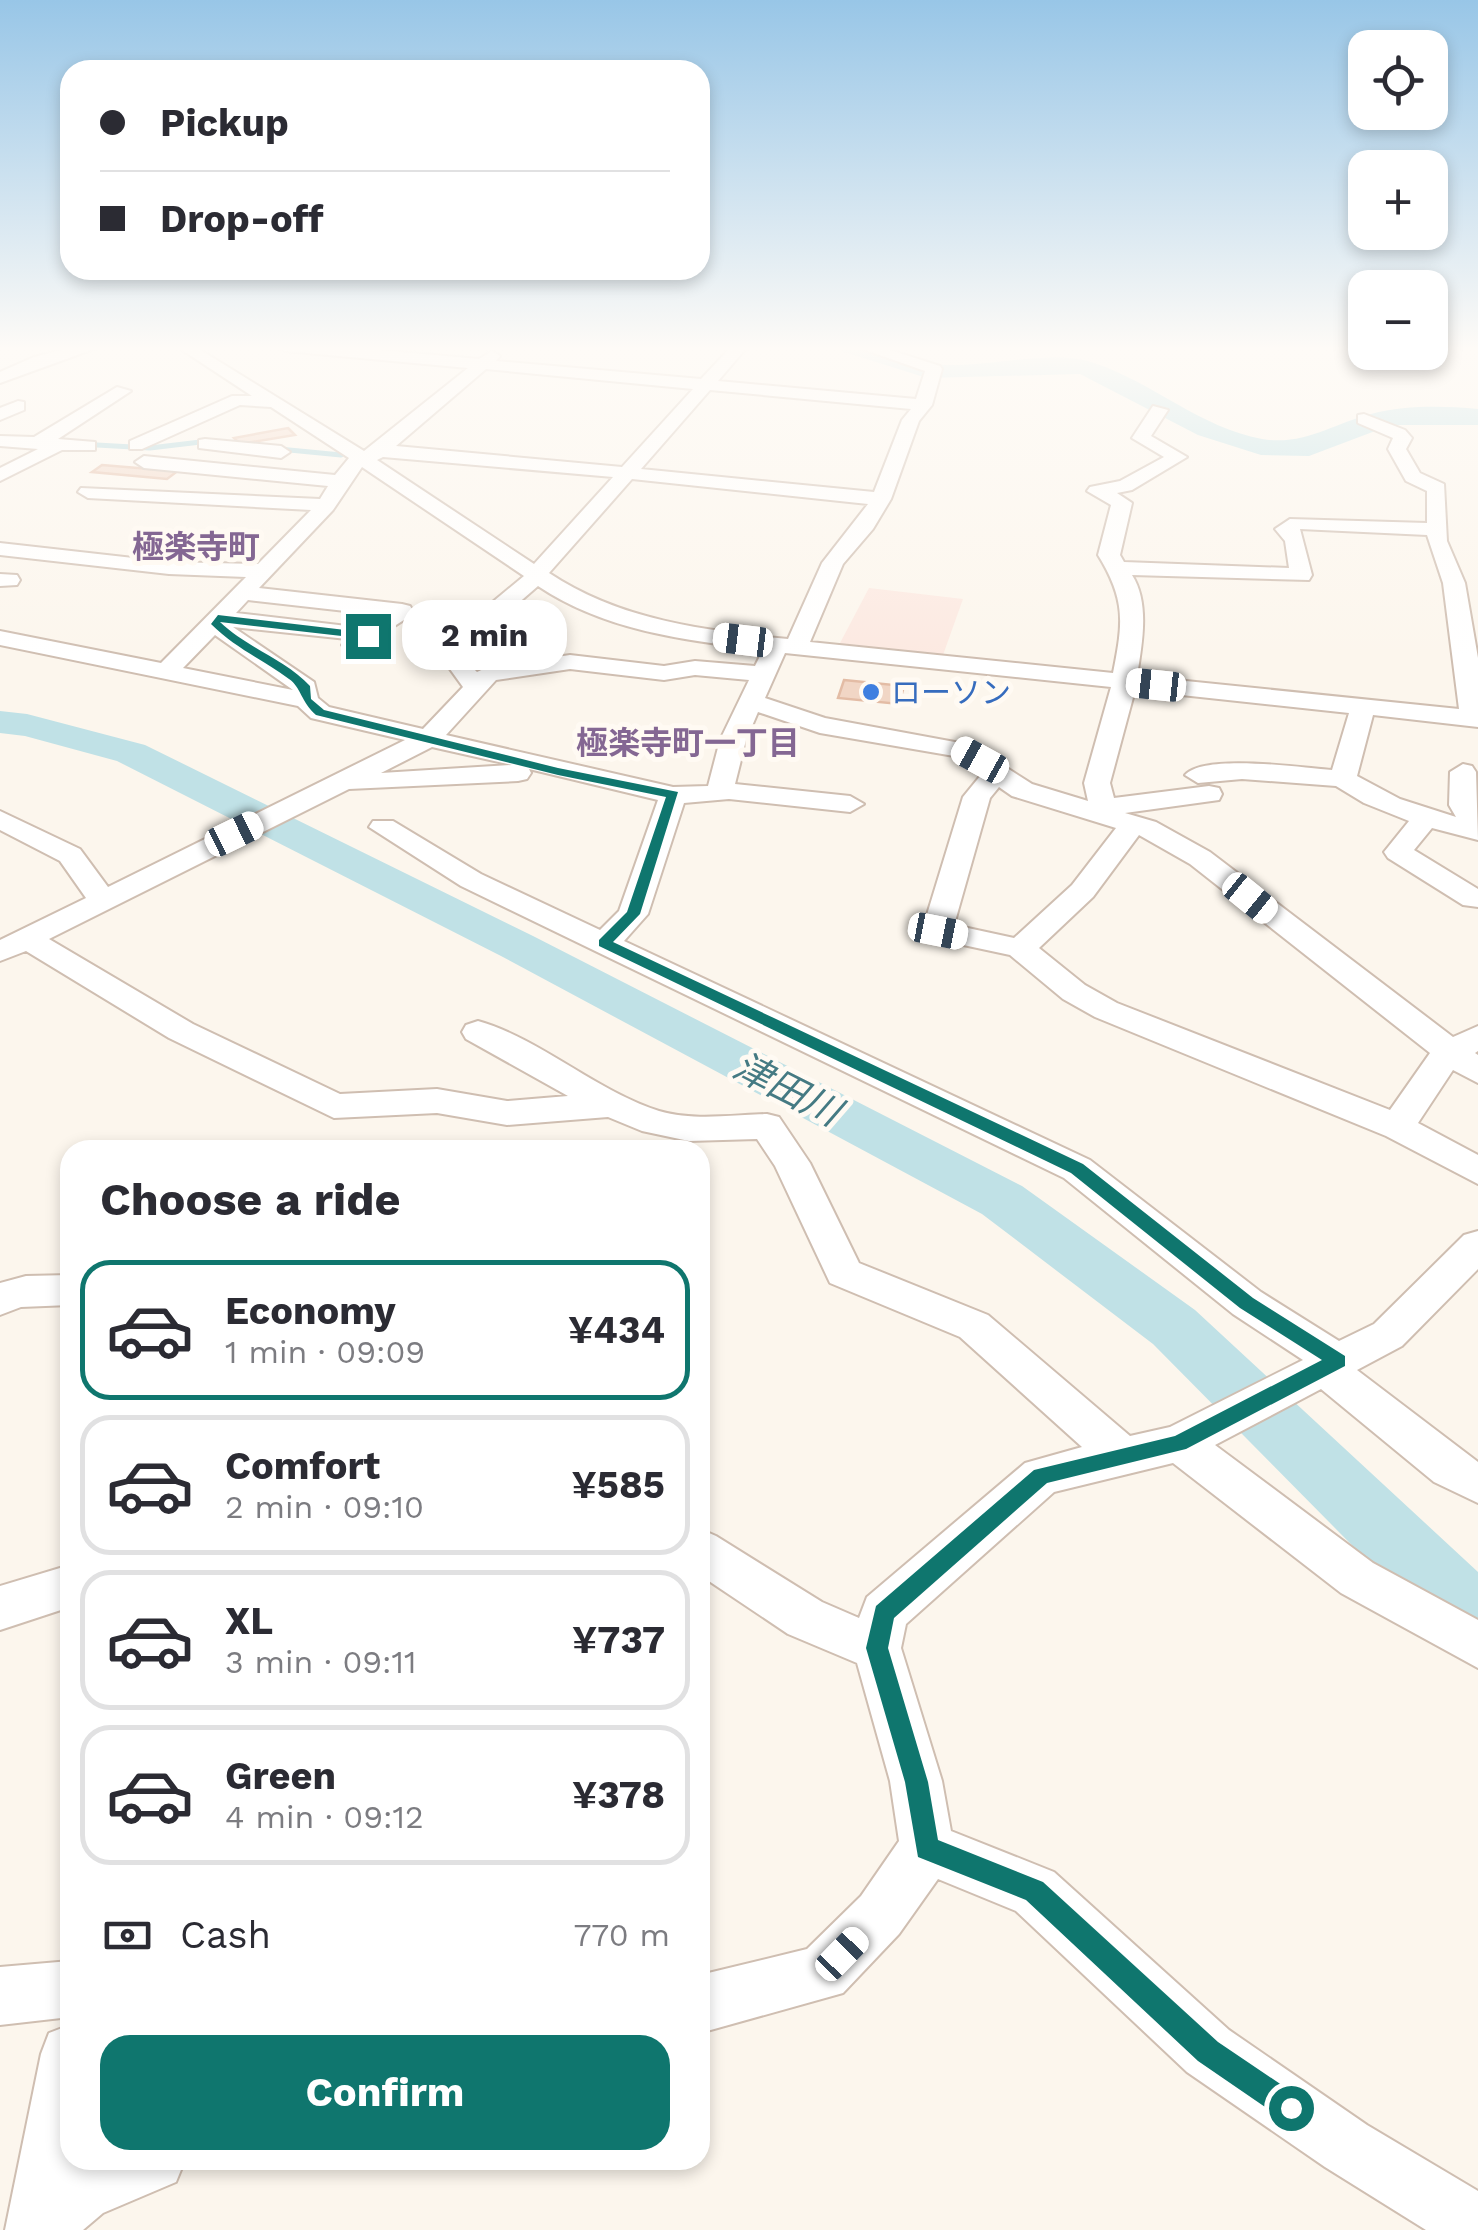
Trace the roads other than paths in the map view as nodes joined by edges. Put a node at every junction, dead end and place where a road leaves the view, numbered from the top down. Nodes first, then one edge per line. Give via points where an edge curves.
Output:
1 (48, 450) edge
2 (172, 450) edge
3 (362, 450) edge
4 (377, 450) edge
5 (646, 450) edge
6 (899, 450) edge
7 (1163, 450) edge
8 (1398, 450) edge
9 (371, 455) junction
10 (202, 457) junction
11 (268, 463) junction
12 (626, 472) junction
13 (0, 475) edge
14 (223, 475) dead end
15 (340, 481) junction
16 (88, 492) dead end
17 (881, 498) junction
18 (228, 499) junction
19 (326, 506) junction
20 (1436, 529) junction
21 (0, 550) edge
22 (1120, 568) junction
23 (267, 571) junction
24 (534, 574) junction
25 (242, 592) junction
26 (216, 620) junction
27 (0, 638) edge
28 (786, 646) junction
29 (164, 673) junction
30 (763, 674) junction
31 (1121, 681) junction
32 (476, 688) junction
33 (306, 700) junction
34 (750, 701) junction
35 (1362, 706) junction
36 (1474, 718) edge
37 (428, 739) junction
38 (998, 770) junction
39 (558, 771) junction
40 (1463, 772) dead end
41 (1343, 779) junction
42 (337, 784) junction
43 (720, 790) junction
44 (673, 795) junction
45 (850, 804) dead end
46 (1104, 812) junction
47 (1426, 818) junction
48 (0, 819) edge
49 (1132, 823) junction
50 (383, 827) dead end
51 (1473, 899) dead end
52 (102, 900) junction
53 (604, 943) junction
54 (13, 946) edge
55 (1020, 948) junction
56 (478, 1032) dead end
57 (1464, 1044) edge
58 (1478, 1072) edge
59 (611, 1105) junction
60 (1398, 1127) junction
61 (1478, 1171) edge
62 (1471, 1262) edge
63 (60, 1292) edge
64 (0, 1300) edge
65 (1323, 1369) junction
66 (1179, 1443) junction
67 (1123, 1456) junction
68 (1478, 1484) edge
69 (710, 1556) edge
70 (60, 1589) edge
71 (0, 1608) edge
72 (1478, 1644) edge
73 (877, 1648) junction
74 (927, 1848) junction
75 (60, 1990) edge
76 (0, 1996) edge
77 (710, 2001) edge
78 (60, 2107) edge
79 (130, 2170) edge
80 (1478, 2226) edge
81 (37, 2230) edge

1 - 13 street
2 - 10 street
3 - 9 street
4 - 9 street
5 - 12 street
6 - 17 street
7 - 22 street via 1178,458 1124,486 1097,491 1122,503 1109,555
8 - 20 street via 1413,477 1437,488
9 - 11 street via 308,454
9 - 12 street
9 - 15 street via 350,465
9 - 24 street
10 - 11 street
10 - 11 street
11 - 15 street
12 - 17 street
12 - 24 street
14 - 18 street
15 - 19 street
16 - 18 street
17 - 28 street via 833,562 824,590
18 - 19 street
19 - 23 street
20 - 22 street via 1298,522 1285,529 1295,540 1301,575
20 - 36 street via 1454,583
21 - 23 street
22 - 31 street via 1129,587 1132,635
23 - 25 street
24 - 28 street via 592,609 628,621
24 - 32 street via 491,615 462,669
25 - 26 street
25 - 26 street via 402,611 361,640
26 - 29 street
26 - 33 street via 236,644 294,676
27 - 29 street
28 - 30 street
28 - 31 street
29 - 33 street
30 - 32 street via 695,668 664,673 570,662 488,674
30 - 34 street
31 - 35 street
31 - 46 street via 1098,783
32 - 37 street
33 - 37 street via 320,712
34 - 38 street via 820,724 962,750
34 - 43 street
35 - 36 street
35 - 41 street
37 - 39 street
37 - 42 street
38 - 46 street via 1022,790
38 - 55 street via 976,797 938,931
39 - 42 street
39 - 44 street
40 - 47 street via 1463,805 1477,832
41 - 46 street via 1241,768
41 - 47 street
42 - 52 street
43 - 44 street
43 - 45 street
44 - 53 street via 634,914
46 - 49 street
47 - 51 street via 1398,852 1428,877
48 - 52 street via 70,855
49 - 55 street via 1062,915
49 - 57 street via 1200,858 1299,938
50 - 53 street via 471,880
52 - 54 street
53 - 65 street via 1077,1168
54 - 59 street via 334,1106 436,1100 508,1113
55 - 60 street via 1106,1010
56 - 59 street
57 - 58 street
57 - 60 street via 1432,1066
59 - 67 street via 689,1129 767,1126 844,1273 974,1326
60 - 61 street
62 - 65 street via 1388,1334
63 - 64 street via 15,1290
65 - 66 street
65 - 68 street
66 - 67 street
66 - 72 street via 1357,1578
67 - 73 street via 1041,1476 884,1613
69 - 73 street via 805,1618
70 - 71 street
73 - 74 street via 916,1782
74 - 77 street via 880,1916 823,1973
74 - 80 street via 1034,1891 1208,2051
75 - 76 street
78 - 81 street
79 - 81 street via 81,2191

